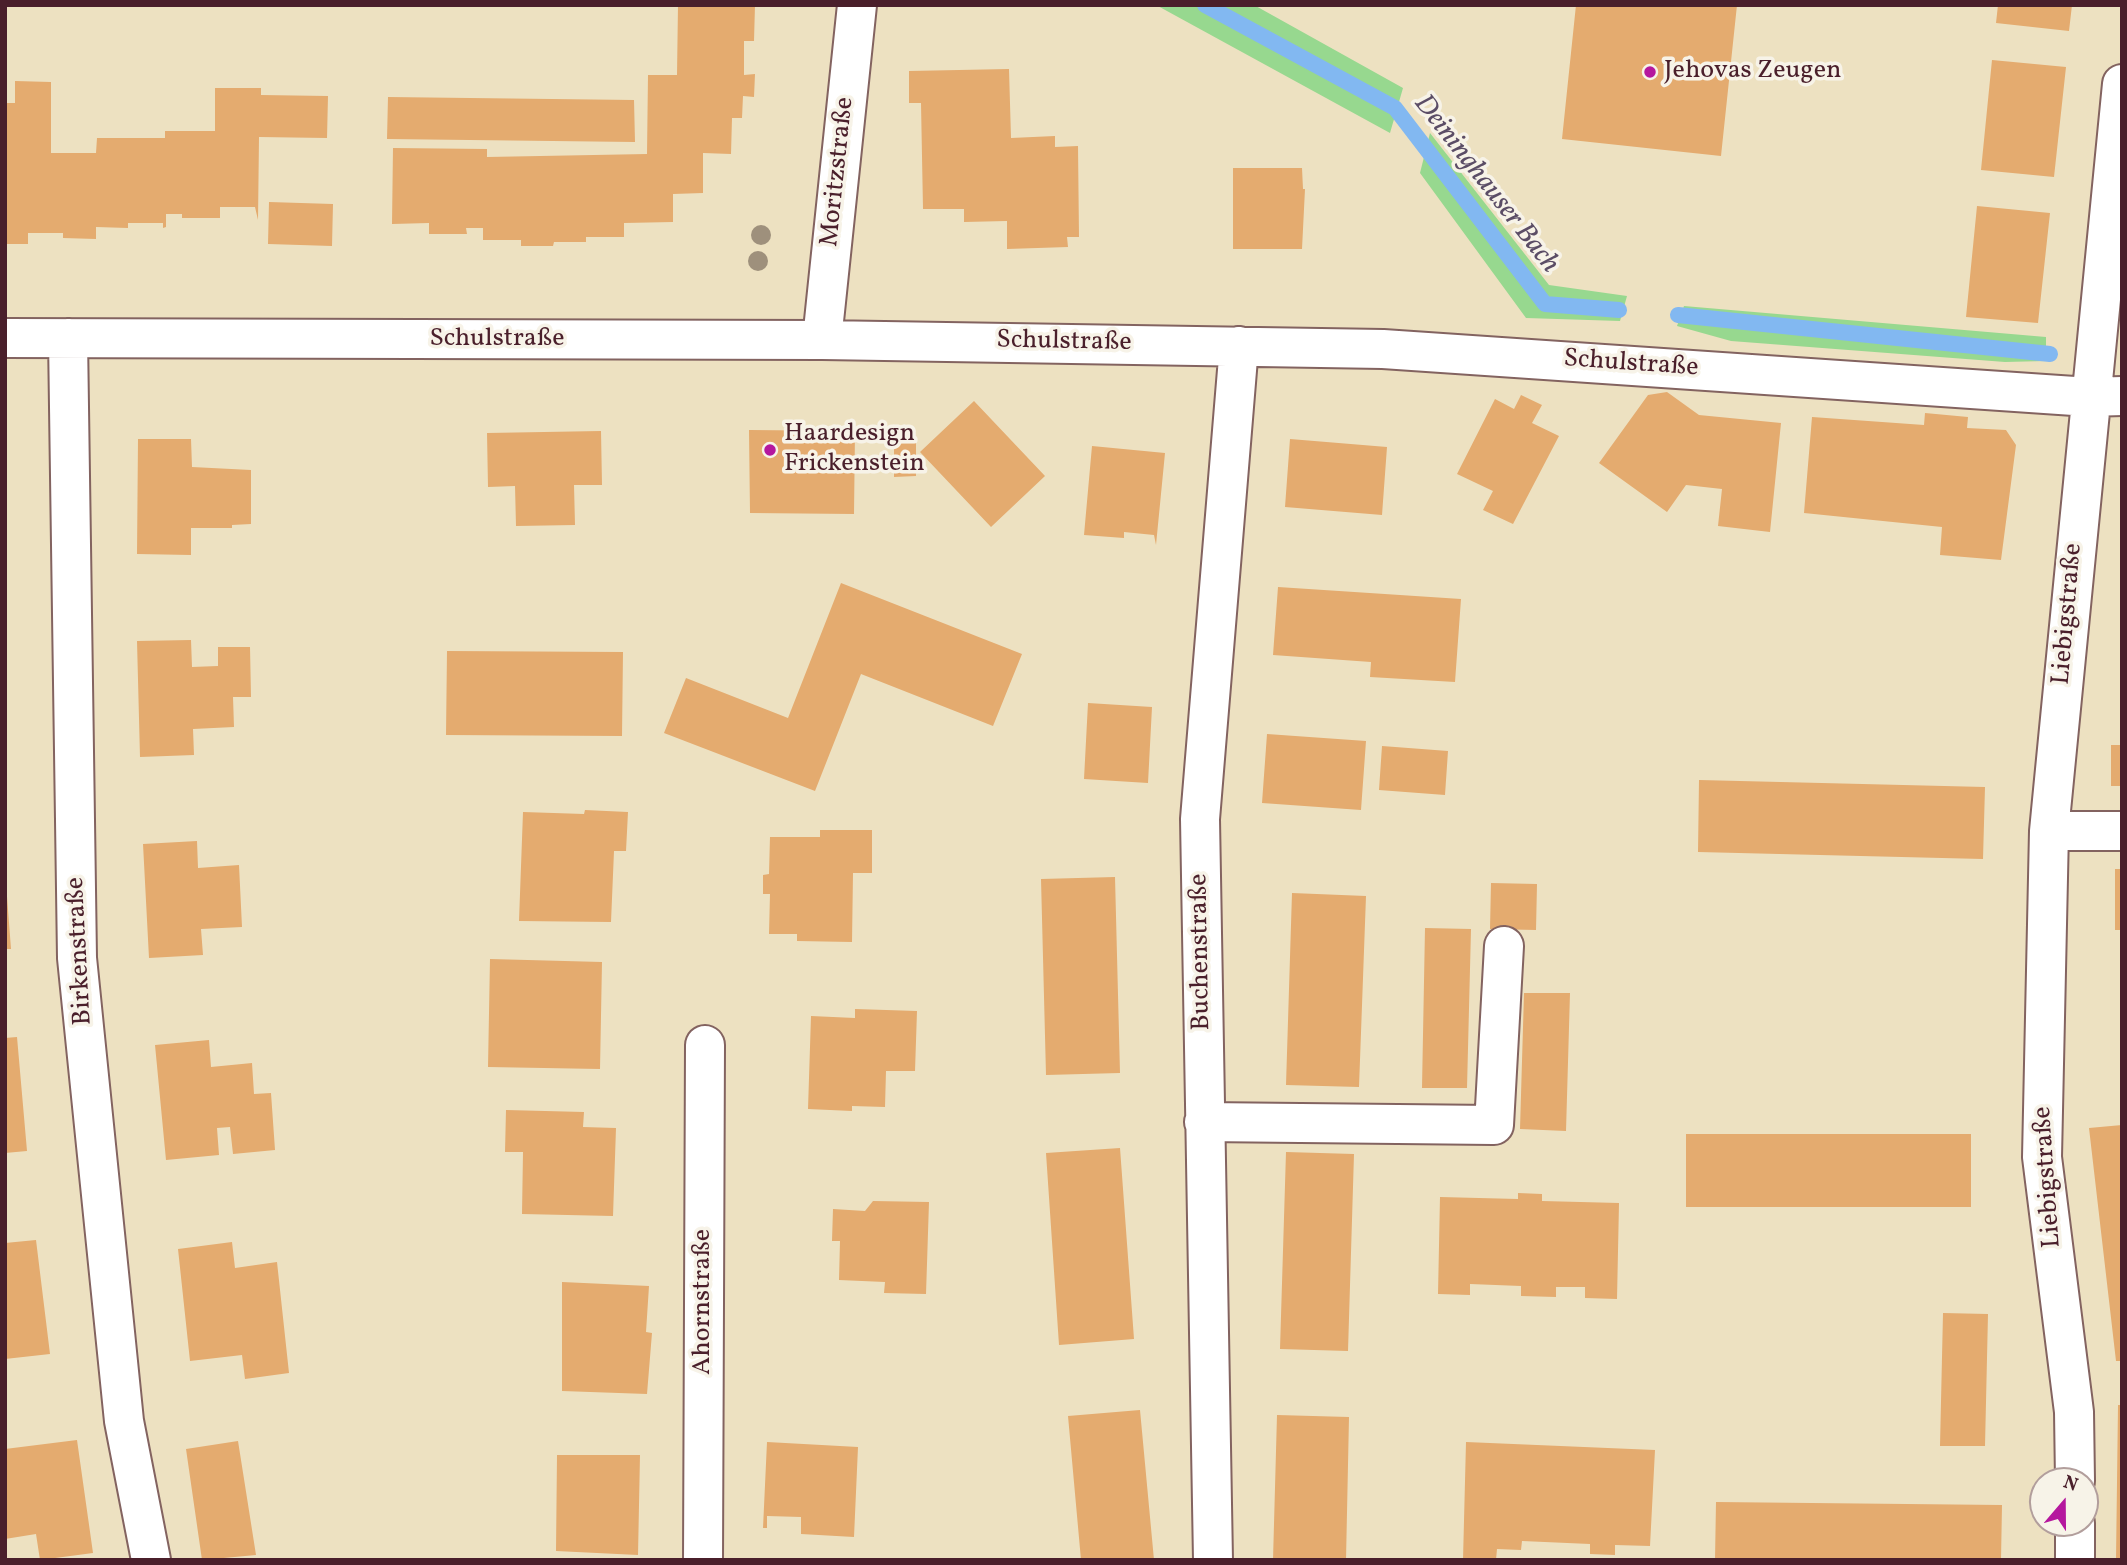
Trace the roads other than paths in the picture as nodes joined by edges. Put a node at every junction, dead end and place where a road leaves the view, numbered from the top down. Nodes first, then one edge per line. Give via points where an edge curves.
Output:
1 (857, 5) edge
2 (2122, 84) edge
3 (5, 338) edge
4 (68, 338) junction
5 (822, 340) junction
6 (1239, 346) junction
7 (2105, 396) edge
8 (2049, 831) junction
9 (2122, 831) edge
10 (1504, 946) dead end
11 (705, 1045) dead end
12 (1204, 1122) junction
13 (2074, 1467) edge
14 (2075, 1537) edge
15 (151, 1560) edge
16 (703, 1560) edge
17 (1213, 1560) edge
18 (2075, 1560) edge

1 - 5 street, Moritzstraße
2 - 7 street, Liebigstraße
3 - 4 street, Schulstraße
4 - 5 street, Schulstraße
4 - 15 street, Birkenstraße via 77,958 124,1421
5 - 6 street, Schulstraße
6 - 7 street, Schulstraße via 1424,351
6 - 12 street, Buchenstraße via 1200,819
7 - 8 street, Liebigstraße
8 - 9 street
8 - 13 street, Liebigstraße via 2042,1157 2074,1412
10 - 12 street via 1494,1125
11 - 16 street, Ahornstraße
12 - 17 street, Buchenstraße
14 - 18 street

